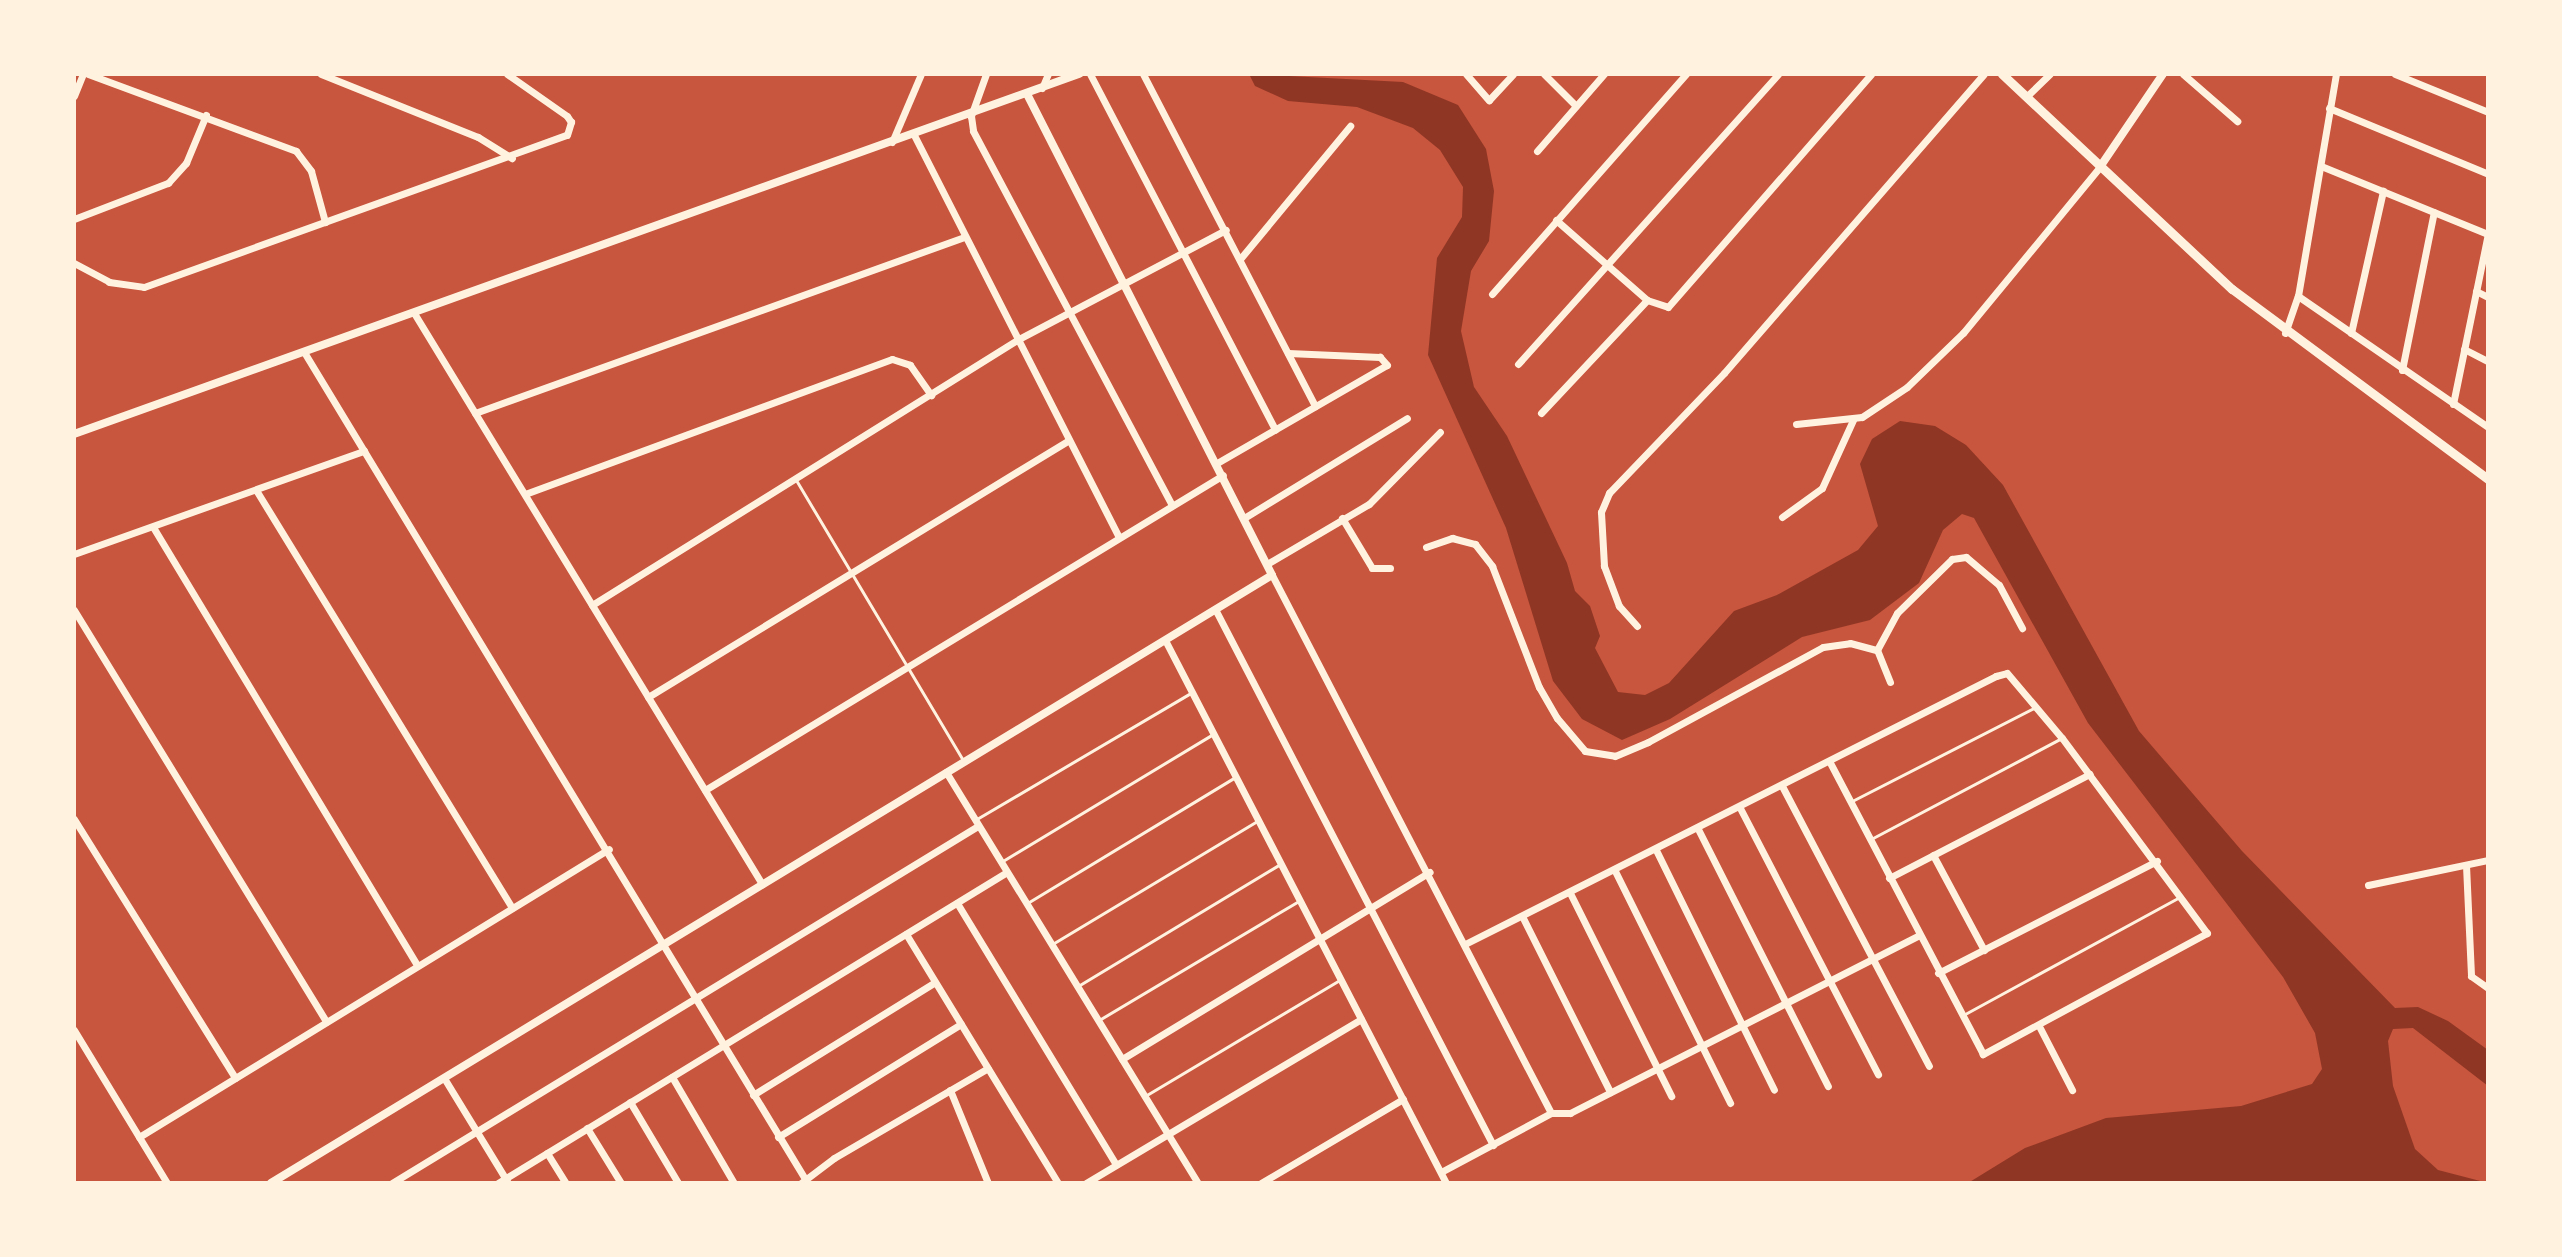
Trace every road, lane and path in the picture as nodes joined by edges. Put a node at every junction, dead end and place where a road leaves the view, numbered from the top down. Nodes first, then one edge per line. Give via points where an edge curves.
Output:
1 (86, 74) edge
2 (321, 74) edge
3 (507, 74) edge
4 (921, 74) edge
5 (986, 74) edge
6 (1048, 74) edge
7 (1079, 74) edge
8 (1090, 74) edge
9 (1143, 74) edge
10 (1466, 74) edge
11 (1513, 74) edge
12 (1544, 74) edge
13 (1604, 74) edge
14 (1686, 74) edge
15 (1778, 74) edge
16 (1871, 74) edge
17 (1984, 74) edge
18 (2002, 74) edge
19 (2050, 74) edge
20 (2163, 74) edge
21 (2183, 74) edge
22 (2336, 74) edge
23 (2395, 74) edge
24 (1042, 88) junction
25 (1027, 94) junction
26 (74, 96) edge
27 (2026, 97) junction
28 (1576, 106) junction
29 (2329, 108) junction
30 (2488, 112) edge
31 (206, 115) junction
32 (971, 116) junction
33 (2237, 121) dead end
34 (1350, 126) dead end
35 (914, 135) junction
36 (892, 143) junction
37 (1537, 151) dead end
38 (512, 158) junction
39 (2321, 166) junction
40 (2100, 167) junction
41 (2488, 174) edge
42 (2383, 191) junction
43 (2434, 212) junction
44 (74, 219) edge
45 (1556, 220) junction
46 (325, 222) junction
47 (1226, 230) junction
48 (2488, 234) edge
49 (964, 237) junction
50 (1182, 254) junction
51 (1240, 259) junction
52 (74, 263) edge
53 (1609, 267) junction
54 (1124, 283) junction
55 (2476, 291) junction
56 (1492, 294) dead end
57 (2298, 296) junction
58 (2488, 297) edge
59 (1647, 300) junction
60 (1070, 311) junction
61 (414, 313) junction
62 (2285, 333) junction
63 (2351, 333) junction
64 (1017, 340) junction
65 (2464, 349) junction
66 (304, 352) junction
67 (1288, 353) junction
68 (2488, 361) edge
69 (1518, 364) dead end
70 (2402, 370) junction
71 (931, 395) junction
72 (2453, 404) junction
73 (1315, 406) junction
74 (475, 413) junction
75 (1541, 413) dead end
76 (1407, 418) dead end
77 (1853, 420) junction
78 (1796, 424) dead end
79 (2488, 427) edge
80 (1275, 430) junction
81 (1440, 432) dead end
82 (74, 434) edge
83 (1069, 440) junction
84 (364, 451) junction
85 (1217, 463) junction
86 (1223, 475) junction
87 (795, 479) junction
88 (2488, 479) edge
89 (256, 490) junction
90 (525, 494) junction
91 (1172, 505) junction
92 (1782, 517) dead end
93 (1244, 518) junction
94 (1342, 518) junction
95 (153, 527) junction
96 (1119, 537) junction
97 (1426, 547) dead end
98 (74, 554) edge
99 (1267, 564) junction
100 (1390, 568) dead end
101 (853, 573) junction
102 (1272, 575) junction
103 (592, 605) junction
104 (1215, 609) junction
105 (74, 610) edge
106 (1637, 626) dead end
107 (2022, 628) dead end
108 (1165, 640) junction
109 (1877, 650) junction
110 (908, 666) junction
111 (1890, 682) dead end
112 (1192, 692) junction
113 (648, 697) junction
114 (2038, 707) junction
115 (1213, 734) junction
116 (2062, 738) junction
117 (964, 762) junction
118 (1830, 762) junction
119 (946, 772) junction
120 (2090, 774) junction
121 (1236, 777) junction
122 (1782, 786) junction
123 (705, 790) junction
124 (1851, 802) junction
125 (1740, 808) junction
126 (74, 819) edge
127 (1258, 820) junction
128 (977, 823) junction
129 (1698, 829) junction
130 (1870, 839) junction
131 (609, 849) junction
132 (1656, 850) junction
133 (1933, 855) junction
134 (2488, 860) edge
135 (2157, 861) junction
136 (1001, 862) junction
137 (1281, 864) junction
138 (2466, 865) junction
139 (1615, 871) junction
140 (1007, 872) junction
141 (1430, 872) junction
142 (1889, 878) junction
143 (762, 884) junction
144 (2368, 885) dead end
145 (1570, 893) junction
146 (2183, 895) junction
147 (1300, 901) junction
148 (957, 903) junction
149 (1026, 904) junction
150 (1370, 907) junction
151 (512, 908) junction
152 (1522, 916) junction
153 (906, 934) junction
154 (1919, 935) junction
155 (1319, 938) junction
156 (665, 944) junction
157 (1051, 944) junction
158 (1465, 944) junction
159 (1984, 950) junction
160 (1872, 958) junction
161 (417, 965) junction
162 (1938, 973) junction
163 (1341, 979) junction
164 (1830, 980) junction
165 (935, 982) junction
166 (1078, 986) junction
167 (2488, 988) edge
168 (695, 997) junction
169 (1787, 1002) junction
170 (1961, 1017) junction
171 (1361, 1019) junction
172 (1099, 1020) junction
173 (326, 1022) junction
174 (961, 1024) junction
175 (1743, 1025) junction
176 (2040, 1028) junction
177 (74, 1030) edge
178 (724, 1045) junction
179 (1700, 1047) junction
180 (1122, 1059) junction
181 (1929, 1066) dead end
182 (988, 1068) junction
183 (1657, 1068) junction
184 (1878, 1074) dead end
185 (672, 1077) junction
186 (235, 1078) junction
187 (444, 1078) junction
188 (1828, 1086) dead end
189 (950, 1090) junction
190 (1774, 1090) dead end
191 (2072, 1090) dead end
192 (1610, 1092) junction
193 (753, 1095) junction
194 (1145, 1096) junction
195 (1671, 1096) dead end
196 (1403, 1099) junction
197 (630, 1102) junction
198 (1730, 1103) dead end
199 (1551, 1113) junction
200 (587, 1128) junction
201 (477, 1132) junction
202 (1168, 1134) junction
203 (139, 1137) junction
204 (778, 1137) junction
205 (1493, 1145) junction
206 (547, 1153) junction
207 (1116, 1164) junction
208 (1441, 1172) junction
209 (503, 1181) edge
210 (803, 1181) edge
211 (167, 1183) edge
212 (271, 1183) edge
213 (392, 1183) edge
214 (566, 1183) edge
215 (621, 1183) edge
216 (678, 1183) edge
217 (734, 1183) edge
218 (988, 1183) edge
219 (1058, 1183) edge
220 (1086, 1183) edge
221 (1198, 1183) edge
222 (1261, 1183) edge
223 (1446, 1183) edge

1 - 26 street
1 - 31 street
2 - 38 street via 478,137
3 - 38 street via 567,116 570,129 560,139
4 - 36 street
5 - 32 street
6 - 24 street
7 - 24 street
8 - 50 street
9 - 47 street
10 - 11 street via 1485,100
12 - 28 street
13 - 28 street
14 - 45 street
15 - 53 street
16 - 59 street via 1674,303 1661,308
17 - 106 street via 1742,353 1609,493 1601,512 1604,566 1619,606
18 - 27 main road
19 - 27 street
20 - 40 street
21 - 33 street
22 - 29 street
23 - 30 street
24 - 25 street
25 - 32 street
25 - 54 street
27 - 40 main road
28 - 37 street
29 - 39 street
29 - 41 street
31 - 44 street via 186,163 168,183
31 - 46 street via 303,157
32 - 35 street
32 - 60 street via 976,138
34 - 51 street
35 - 36 street
35 - 49 street
36 - 61 street
38 - 46 street
39 - 42 street
39 - 57 street
40 - 62 main road
40 - 77 street via 1934,364 1884,404
42 - 43 street
42 - 63 street
43 - 48 street
43 - 70 street
45 - 53 street
45 - 56 street
46 - 52 street via 133,288
47 - 50 street
47 - 51 street
48 - 55 street
49 - 64 street
49 - 74 street
50 - 54 street
50 - 80 street
51 - 67 street
53 - 59 street
53 - 69 street
54 - 60 street
54 - 85 street
55 - 58 street
55 - 65 street
57 - 62 street
57 - 63 street
59 - 75 street
60 - 64 street
60 - 91 street
61 - 66 street
61 - 74 street
62 - 88 main road
63 - 70 street
64 - 71 street
64 - 83 street
65 - 68 street
65 - 72 street
66 - 82 street
66 - 84 street
67 - 73 street
67 - 73 street via 1380,357 1386,367
70 - 72 street
71 - 87 street
71 - 90 street via 910,365 892,359
72 - 79 street
73 - 80 street
74 - 90 street
76 - 93 street
77 - 78 street
77 - 92 street via 1822,488
80 - 85 street
81 - 94 street via 1377,498
83 - 96 street
83 - 101 street
84 - 89 street
84 - 131 street
85 - 86 street
86 - 91 street
86 - 93 street
87 - 101 lane
87 - 103 street
89 - 95 street
89 - 151 street
90 - 103 street
91 - 96 street
93 - 99 street
94 - 99 street
94 - 100 street via 1372,568
95 - 98 street
95 - 161 street
96 - 110 street
97 - 109 street via 1452,538 1475,544 1492,566 1539,687 1585,751 1615,756 1648,742 1823,647 1850,643
99 - 102 street
101 - 110 lane
101 - 113 street
102 - 104 street
102 - 141 street
103 - 113 street
104 - 108 street
104 - 150 street
105 - 173 street
107 - 109 street via 1999,585 1966,557 1952,559 1897,613
108 - 112 street
108 - 117 street
109 - 111 street
110 - 117 lane
110 - 123 street
112 - 115 street
112 - 128 lane
113 - 123 street
114 - 116 street
114 - 118 street via 2007,673
114 - 124 lane
115 - 121 street
115 - 136 lane
116 - 120 street
116 - 130 lane
117 - 119 street
118 - 122 street
118 - 124 street
119 - 128 street
119 - 143 street
120 - 133 street
120 - 135 street
121 - 127 street
121 - 149 lane
122 - 125 street
122 - 160 street
123 - 143 street
124 - 130 street
125 - 129 street
125 - 164 street
126 - 186 street
127 - 137 street
127 - 157 lane
128 - 136 street
128 - 168 street
129 - 132 street
129 - 169 street
130 - 142 street
131 - 151 street
131 - 156 street
132 - 139 street
132 - 175 street
133 - 142 street
133 - 159 street
134 - 138 street
135 - 146 street
135 - 159 street
136 - 140 street
137 - 147 street
137 - 166 lane
138 - 144 street
138 - 167 street via 2471,976
139 - 145 street
139 - 179 street
140 - 148 street
140 - 149 street
141 - 150 street
141 - 158 street
142 - 154 street
143 - 156 street
145 - 152 street
145 - 183 street
146 - 170 lane
146 - 176 street via 2207,933
147 - 155 street
147 - 172 lane
148 - 153 street
148 - 207 street
149 - 157 street
150 - 155 street
150 - 205 street
151 - 161 street
152 - 158 street
152 - 192 street
153 - 165 street
153 - 178 street
154 - 160 street
154 - 162 street
155 - 163 street
155 - 180 street
156 - 168 street
156 - 187 street
157 - 166 street
158 - 199 street
159 - 162 street
160 - 164 street
160 - 181 street
161 - 173 street
162 - 170 street
163 - 171 street
163 - 194 lane
164 - 169 street
164 - 184 street
165 - 174 street
165 - 193 street
166 - 172 street
168 - 178 street
168 - 201 street
169 - 175 street
169 - 188 street
170 - 176 street via 1983,1054
171 - 196 street
171 - 202 street
172 - 180 street
173 - 186 street
174 - 182 street
174 - 204 street
175 - 179 street
175 - 190 street
176 - 191 street
177 - 203 street
178 - 185 street
178 - 193 street
179 - 183 street
179 - 198 street
180 - 194 street
182 - 189 street
182 - 219 street
183 - 192 street
183 - 195 street
185 - 197 street
185 - 217 street
186 - 203 street
187 - 201 street
187 - 212 street
189 - 210 street
189 - 218 street
192 - 199 street via 1570,1113
193 - 204 street
194 - 202 street
196 - 208 street
196 - 222 street
197 - 200 street
197 - 216 street
199 - 205 street
200 - 206 street
200 - 215 street
201 - 209 street
201 - 213 street
202 - 207 street
202 - 221 street
203 - 211 street
204 - 210 street
205 - 208 street
206 - 209 street
206 - 214 street
207 - 220 street
208 - 223 street

